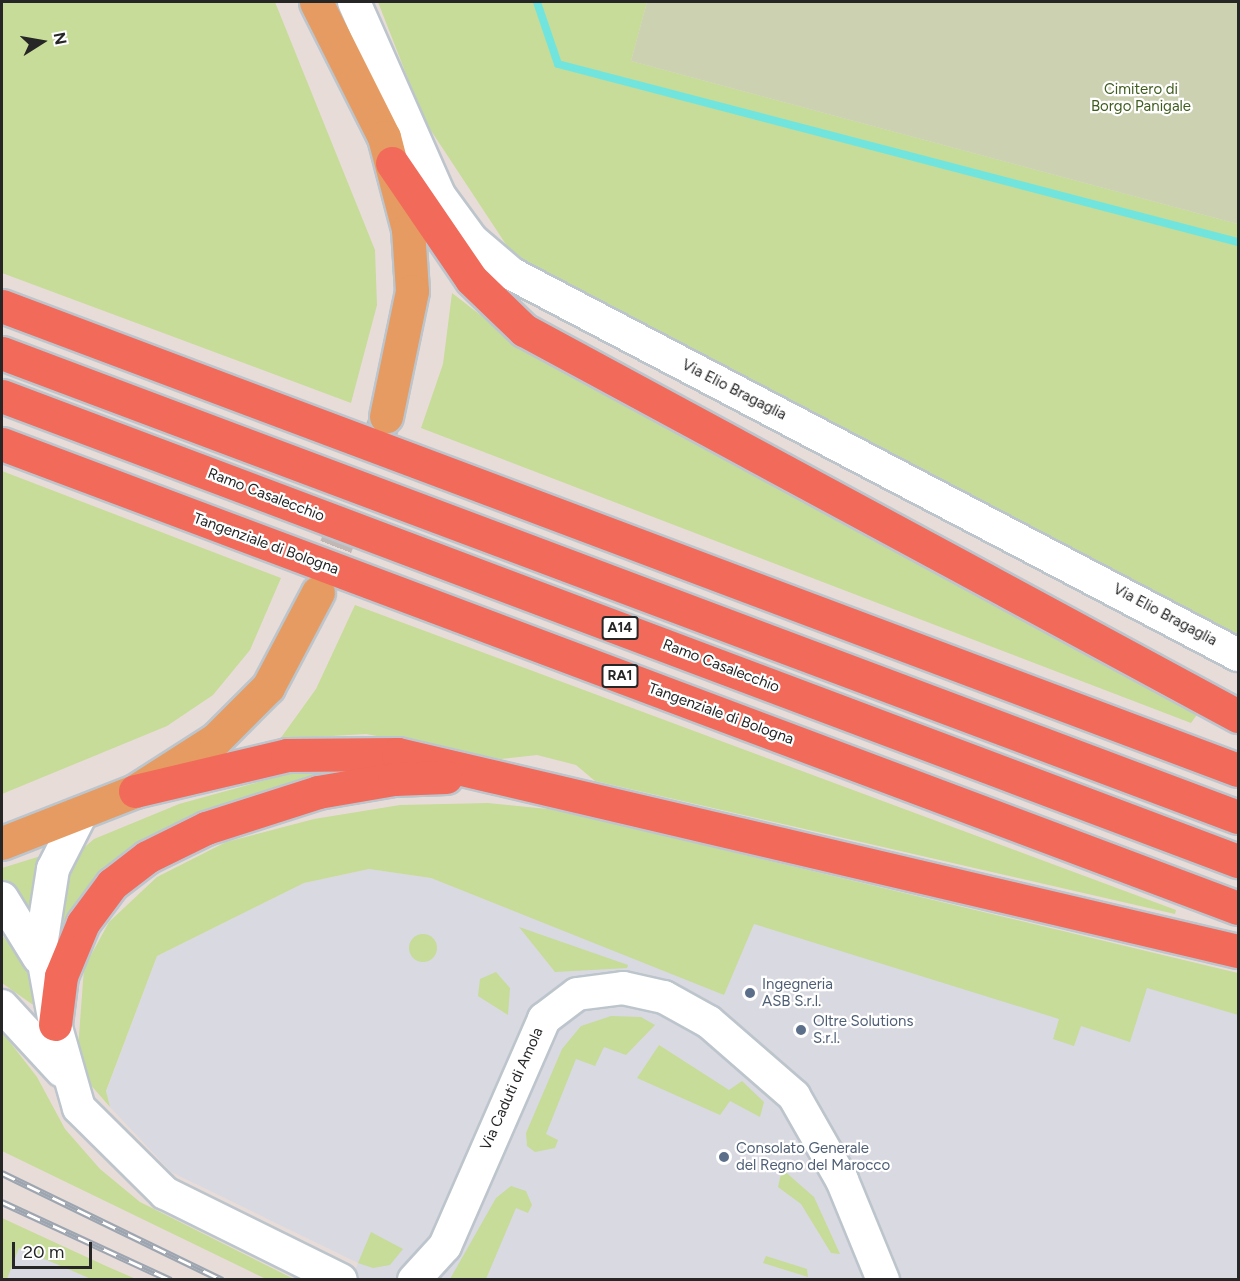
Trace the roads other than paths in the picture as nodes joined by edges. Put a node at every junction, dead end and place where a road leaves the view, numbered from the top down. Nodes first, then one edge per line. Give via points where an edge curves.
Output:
1 (354, 2) edge
2 (323, 8) edge
3 (392, 163) junction
4 (2, 306) edge
5 (2, 353) edge
6 (2, 396) edge
7 (386, 416) tunnel mouth
8 (2, 444) edge
9 (318, 592) tunnel mouth
10 (1239, 655) edge
11 (1239, 716) edge
12 (1239, 770) edge
13 (535, 785) junction
14 (135, 791) junction
15 (80, 816) junction
16 (1239, 817) edge
17 (2, 843) edge
18 (1239, 861) edge
19 (2, 898) edge
20 (1239, 908) edge
21 (1239, 951) edge
22 (42, 965) junction
23 (2, 1006) edge
24 (55, 1024) junction
25 (68, 1079) junction
26 (341, 1280) edge
27 (414, 1280) edge
28 (884, 1280) edge

1 - 10 street, Via Elio Bragaglia via 439,195 472,240 512,274
2 - 3 main road
3 - 7 main road via 408,229 411,291
3 - 11 highway via 471,279 524,330
4 - 12 highway
5 - 16 highway
6 - 18 highway, Ramo Casalecchio / A14
8 - 20 highway, Tangenziale di Bologna / RA1
9 - 14 main road via 280,668 256,702 216,739
13 - 14 highway via 398,754 327,751 214,768
13 - 21 highway
13 - 24 highway via 425,777 365,783 286,801 176,841 112,884 83,923 61,976
14 - 15 main road
15 - 17 main road
15 - 22 street via 53,869 45,899
19 - 22 street
22 - 24 street
23 - 25 street
24 - 25 street
25 - 26 street via 93,1128 165,1193
27 - 28 street, Via Caduti di Amola via 445,1246 544,1019 577,994 623,988 664,997 709,1022 794,1096 842,1180

